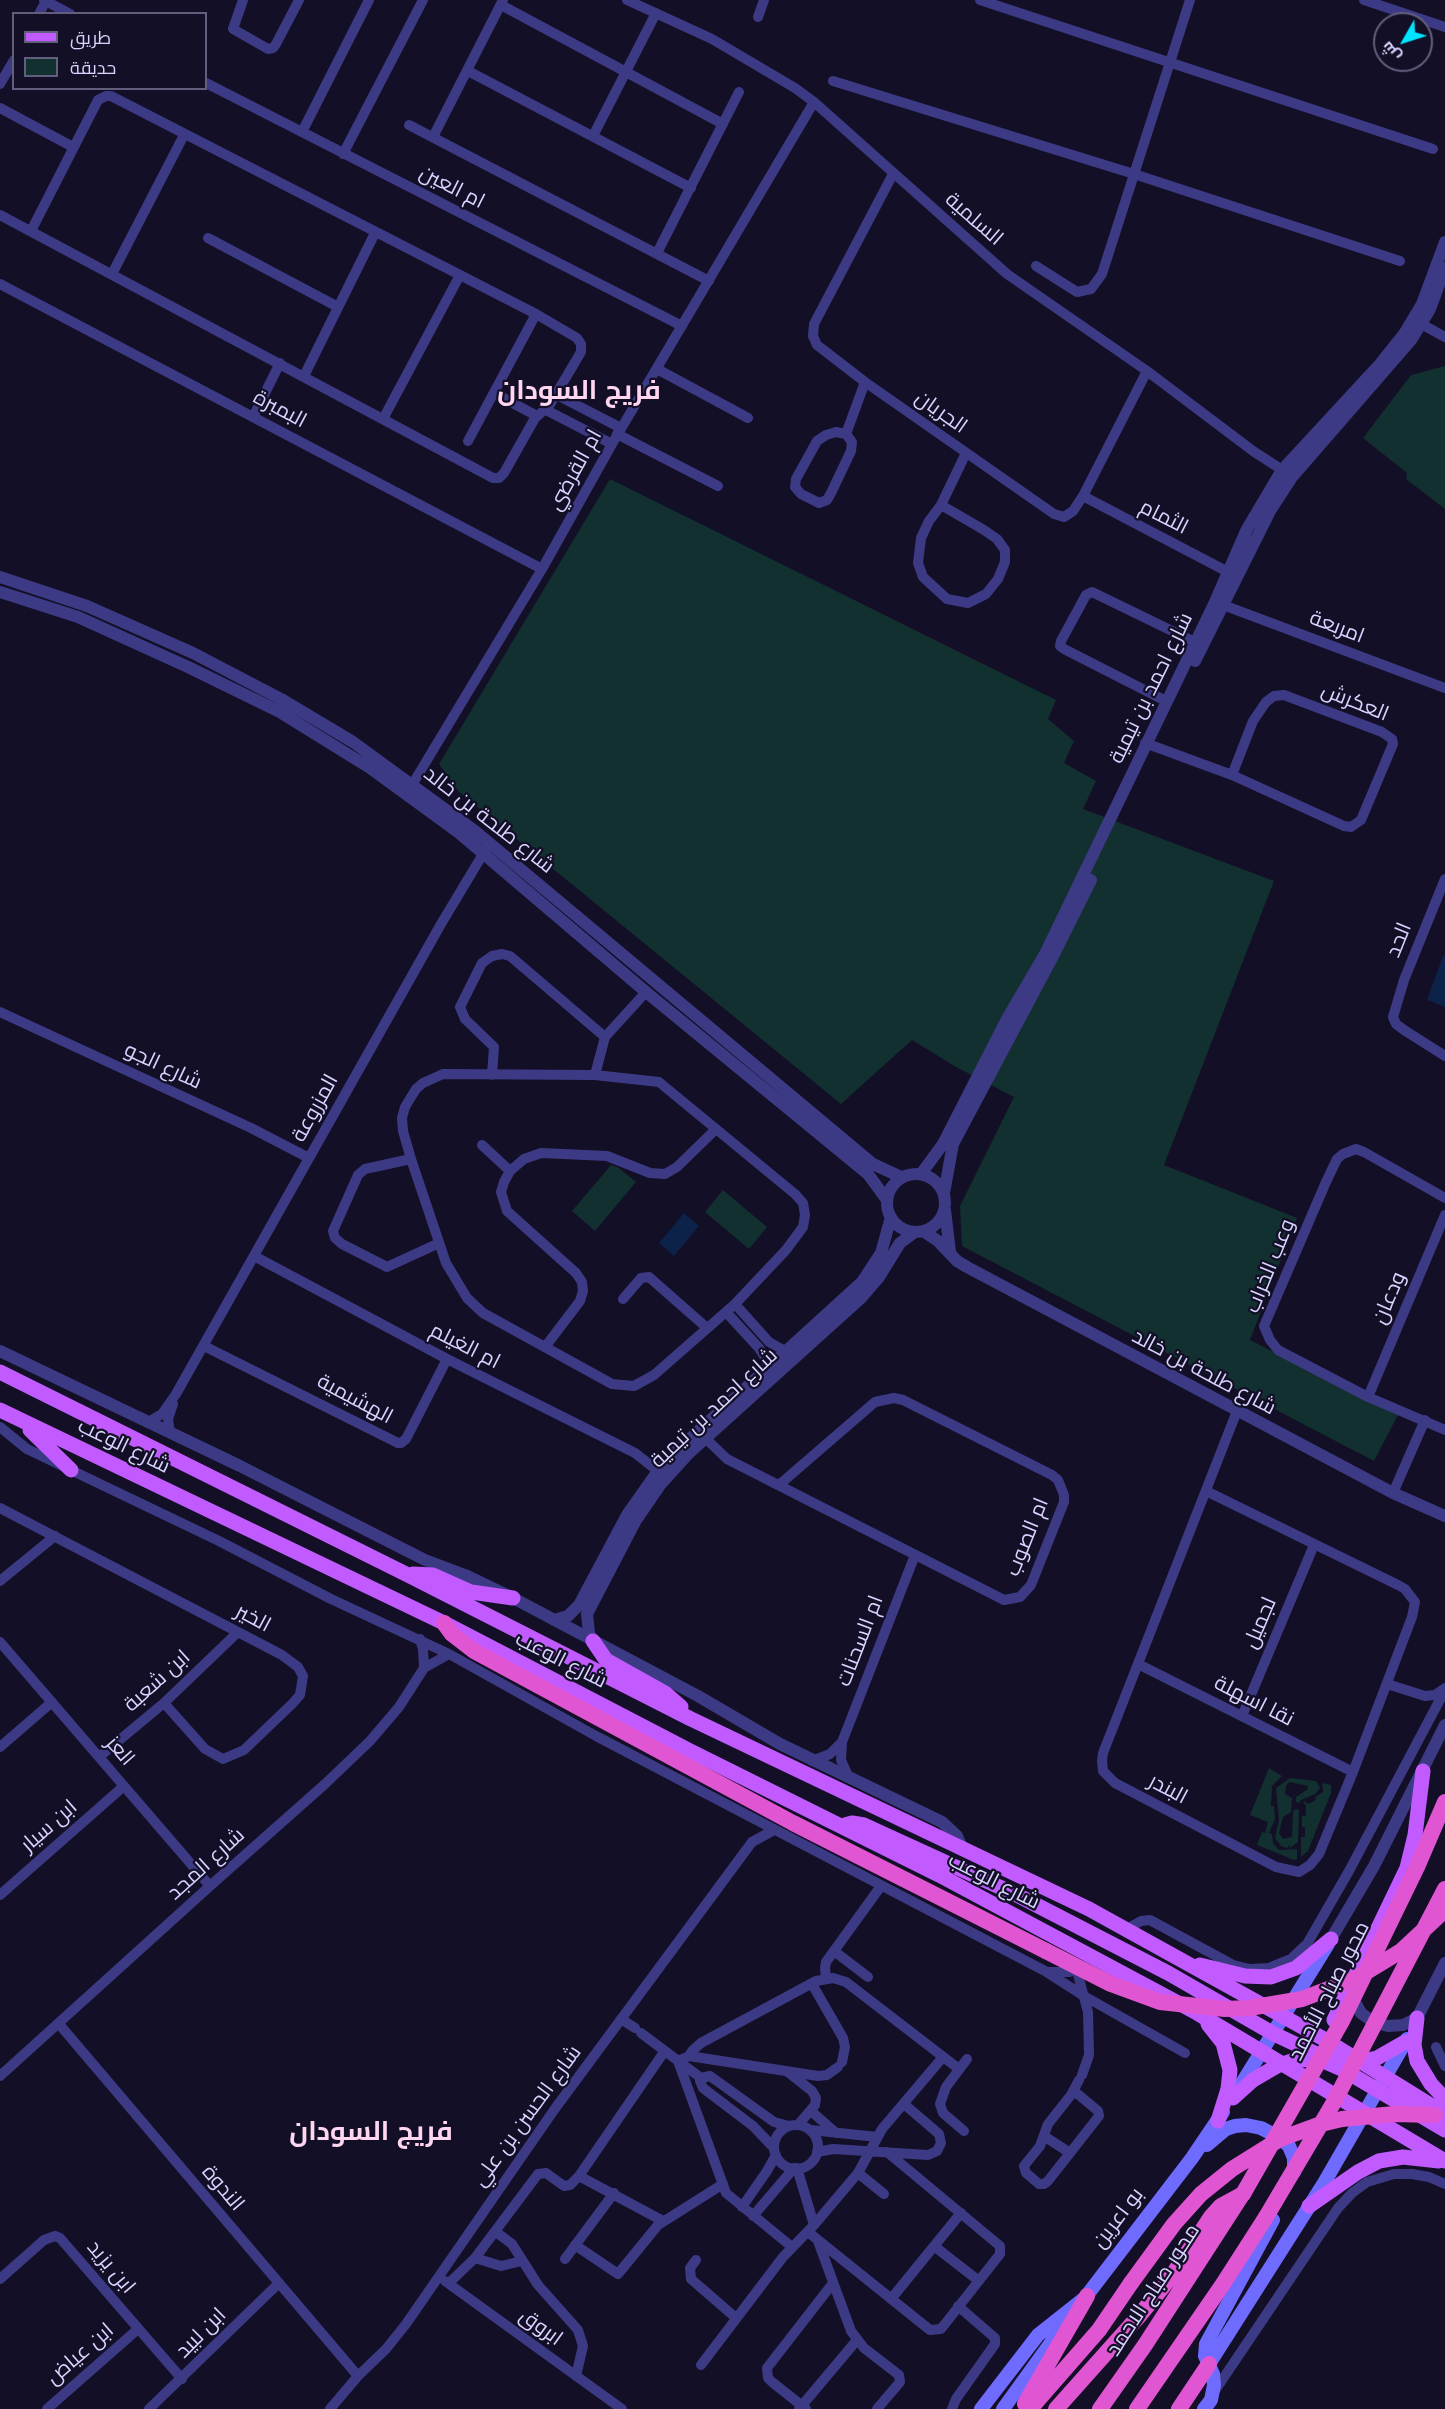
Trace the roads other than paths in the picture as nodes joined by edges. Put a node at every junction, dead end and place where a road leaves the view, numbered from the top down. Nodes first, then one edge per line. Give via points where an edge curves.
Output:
1 (243, 0) edge
2 (299, 0) edge
3 (369, 0) edge
4 (423, 0) edge
5 (627, 0) edge
6 (764, 0) edge
7 (980, 0) edge
8 (1190, 0) edge
9 (1364, 0) edge
10 (45, 1) edge
11 (502, 2) edge
12 (641, 3) edge
13 (66, 12) edge
14 (656, 13) junction
15 (758, 17) dead end
16 (1445, 27) edge
17 (1169, 62) junction
18 (12, 63) edge
19 (468, 70) junction
20 (626, 72) junction
21 (832, 81) dead end
22 (0, 84) edge
23 (207, 84) edge
24 (740, 92) dead end
25 (814, 102) junction
26 (0, 108) edge
27 (723, 124) junction
28 (409, 125) dead end
29 (302, 132) junction
30 (184, 135) junction
31 (593, 136) junction
32 (433, 137) junction
33 (73, 147) junction
34 (1433, 149) dead end
35 (343, 154) junction
36 (893, 174) junction
37 (1134, 174) junction
38 (691, 188) junction
39 (0, 214) edge
40 (31, 231) junction
41 (375, 233) junction
42 (208, 238) dead end
43 (1445, 242) edge
44 (657, 253) junction
45 (1400, 261) dead end
46 (1036, 266) dead end
47 (1445, 268) edge
48 (112, 274) junction
49 (460, 275) junction
50 (709, 281) junction
51 (0, 284) edge
52 (338, 307) junction
53 (536, 314) junction
54 (1417, 323) junction
55 (682, 326) junction
56 (1445, 337) edge
57 (280, 363) junction
58 (657, 369) junction
59 (1147, 371) junction
60 (304, 376) junction
61 (865, 382) junction
62 (494, 393) junction
63 (557, 395) junction
64 (541, 413) junction
65 (254, 417) junction
66 (748, 418) dead end
67 (383, 419) junction
68 (846, 434) junction
69 (617, 436) junction
70 (468, 441) dead end
71 (966, 453) junction
72 (1287, 473) junction
73 (718, 486) dead end
74 (1083, 496) junction
75 (941, 505) junction
76 (542, 569) junction
77 (1228, 572) junction
78 (0, 577) edge
79 (0, 592) edge
80 (1219, 604) junction
81 (1199, 644) junction
82 (1445, 688) edge
83 (1166, 701) junction
84 (1149, 744) junction
85 (1232, 775) junction
86 (410, 789) junction
87 (490, 843) junction
88 (482, 854) junction
89 (1445, 879) edge
90 (645, 992) junction
91 (0, 1012) edge
92 (605, 1037) junction
93 (1445, 1056) edge
94 (492, 1075) junction
95 (595, 1075) junction
96 (716, 1129) junction
97 (482, 1145) dead end
98 (309, 1158) junction
99 (411, 1160) junction
100 (510, 1171) junction
101 (921, 1174) junction
102 (901, 1177) junction
103 (1445, 1198) edge
104 (944, 1199) junction
105 (887, 1200) junction
106 (1445, 1215) edge
107 (891, 1217) junction
108 (919, 1232) junction
109 (438, 1244) junction
110 (950, 1253) junction
111 (254, 1256) junction
112 (623, 1299) dead end
113 (731, 1308) junction
114 (707, 1328) junction
115 (757, 1337) junction
116 (204, 1346) junction
117 (544, 1347) junction
118 (0, 1351) edge
119 (788, 1352) junction
120 (447, 1359) junction
121 (771, 1367) junction
122 (0, 1372) edge
123 (176, 1394) junction
124 (1368, 1396) junction
125 (6, 1412) edge
126 (1237, 1412) junction
127 (1425, 1420) junction
128 (148, 1422) junction
129 (0, 1427) edge
130 (1445, 1430) edge
131 (170, 1433) junction
132 (702, 1435) junction
133 (71, 1470) junction
134 (662, 1474) junction
135 (779, 1485) junction
136 (1206, 1491) junction
137 (1393, 1493) junction
138 (0, 1508) edge
139 (1445, 1516) edge
140 (55, 1536) junction
141 (1314, 1545) junction
142 (915, 1555) junction
143 (408, 1575) junction
144 (0, 1581) edge
145 (513, 1598) junction
146 (554, 1620) junction
147 (444, 1623) junction
148 (238, 1632) junction
149 (420, 1639) junction
150 (593, 1641) junction
151 (0, 1642) edge
152 (449, 1654) junction
153 (1138, 1664) junction
154 (424, 1668) junction
155 (1387, 1684) junction
156 (1445, 1689) edge
157 (52, 1702) junction
158 (164, 1703) junction
159 (1242, 1716) junction
160 (691, 1719) junction
161 (1445, 1725) edge
162 (842, 1742) junction
163 (0, 1747) edge
164 (99, 1757) junction
165 (812, 1761) junction
166 (1423, 1771) junction
167 (1353, 1772) junction
168 (849, 1778) junction
169 (124, 1786) junction
170 (1445, 1802) edge
171 (749, 1817) junction
172 (842, 1826) junction
173 (774, 1830) junction
174 (752, 1842) junction
175 (962, 1848) junction
176 (210, 1886) junction
177 (881, 1886) junction
178 (1445, 1889) edge
179 (0, 1895) edge
180 (1445, 1910) edge
181 (1125, 1930) junction
182 (1331, 1939) junction
183 (834, 1951) junction
184 (1098, 1958) junction
185 (1176, 1959) junction
186 (1445, 1963) edge
187 (1044, 1971) junction
188 (1077, 1971) junction
189 (868, 1977) dead end
190 (826, 1978) junction
191 (812, 1984) junction
192 (1350, 1985) junction
193 (1084, 1996) junction
194 (1259, 2003) junction
195 (1197, 2013) junction
196 (1285, 2017) junction
197 (1417, 2018) junction
198 (621, 2019) junction
199 (59, 2024) junction
200 (1256, 2024) junction
201 (1274, 2034) junction
202 (1324, 2039) junction
203 (1405, 2042) junction
204 (1436, 2048) dead end
205 (664, 2052) junction
206 (1263, 2052) junction
207 (1185, 2053) dead end
208 (943, 2057) junction
209 (684, 2059) junction
210 (967, 2059) dead end
211 (1326, 2059) junction
212 (1360, 2061) junction
213 (1282, 2064) junction
214 (1445, 2066) edge
215 (959, 2069) junction
216 (787, 2071) junction
217 (0, 2076) edge
218 (701, 2078) junction
219 (1383, 2083) junction
220 (1074, 2091) junction
221 (1338, 2096) junction
222 (1233, 2098) junction
223 (1395, 2099) junction
224 (1445, 2099) edge
225 (904, 2104) junction
226 (811, 2111) junction
227 (1366, 2113) junction
228 (1445, 2115) edge
229 (947, 2116) junction
230 (1218, 2121) junction
231 (1383, 2122) junction
232 (794, 2125) junction
233 (811, 2130) junction
234 (934, 2130) junction
235 (1445, 2130) edge
236 (964, 2131) dead end
237 (836, 2133) junction
238 (1044, 2136) junction
239 (877, 2137) junction
240 (775, 2151) junction
241 (870, 2151) junction
242 (817, 2152) junction
243 (887, 2152) junction
244 (1070, 2153) junction
245 (1192, 2158) junction
246 (1445, 2162) edge
247 (796, 2168) junction
248 (858, 2173) junction
249 (579, 2176) junction
250 (1293, 2182) junction
251 (723, 2184) junction
252 (1445, 2184) edge
253 (614, 2193) junction
254 (884, 2194) dead end
255 (1242, 2194) junction
256 (1309, 2206) junction
257 (742, 2207) junction
258 (961, 2212) junction
259 (753, 2216) junction
260 (663, 2221) junction
261 (811, 2228) junction
262 (496, 2232) junction
263 (818, 2240) junction
264 (575, 2245) junction
265 (934, 2246) junction
266 (792, 2247) junction
267 (475, 2258) junction
268 (565, 2259) dead end
269 (696, 2260) dead end
270 (522, 2261) junction
271 (438, 2276) junction
272 (0, 2279) edge
273 (979, 2281) junction
274 (449, 2283) junction
275 (833, 2283) junction
276 (278, 2284) junction
277 (1087, 2296) junction
278 (891, 2299) junction
279 (958, 2306) junction
280 (736, 2318) junction
281 (138, 2329) junction
282 (1092, 2337) junction
283 (857, 2340) junction
284 (1209, 2364) junction
285 (701, 2365) dead end
286 (358, 2376) junction
287 (576, 2376) junction
288 (182, 2379) junction
289 (1214, 2392) junction
290 (802, 2408) edge
291 (47, 2409) edge
292 (149, 2409) edge
293 (330, 2409) edge
294 (622, 2409) edge
295 (877, 2409) edge
296 (952, 2409) edge
297 (981, 2409) edge
298 (1004, 2409) edge
299 (1023, 2409) edge
300 (1030, 2409) edge
301 (1050, 2409) edge
302 (1056, 2409) edge
303 (1100, 2409) edge
304 (1137, 2409) edge
305 (1179, 2409) edge
306 (1204, 2409) edge

1 - 2 street via 233,28 268,49 276,44
3 - 29 street
4 - 35 street
5 - 12 street, السلمية
6 - 15 street
7 - 17 street
8 - 17 street
9 - 16 street
10 - 13 street
11 - 19 street
11 - 20 street
12 - 14 street, السلمية
14 - 20 street
14 - 25 street, السلمية via 712,39
17 - 34 street
17 - 37 street
18 - 22 street
19 - 31 street
19 - 32 street
20 - 27 street
20 - 31 street
21 - 37 street
23 - 29 street, ام العين
24 - 27 street
25 - 36 street, السلمية
25 - 50 street, ام القرضي
26 - 33 street
27 - 38 street
28 - 32 street
29 - 35 street, ام العين
30 - 33 street via 106,96 98,100
30 - 41 street
30 - 48 street
31 - 38 street
32 - 44 street
33 - 40 street
35 - 55 street, ام العين
36 - 59 street, السلمية via 1007,274
36 - 61 street, الجريان via 814,324 817,345
37 - 45 street
37 - 46 street via 1102,274 1091,289 1077,292
38 - 44 street
39 - 40 street
40 - 48 street
41 - 49 street
41 - 52 street
42 - 52 street
43 - 54 street, شارع احمد بن تيمية
44 - 50 street
47 - 54 street, شارع احمد بن تيمية
48 - 57 street
49 - 53 street
49 - 67 street
50 - 55 street, ام القرضي
51 - 65 street, البمبرة
52 - 60 street
53 - 62 street
53 - 63 street via 575,336 581,344 581,352
54 - 56 street
54 - 72 street, شارع احمد بن تيمية via 1387,371
55 - 58 street, ام القرضي
57 - 60 street
57 - 65 street
58 - 66 street
58 - 69 street, ام القرضي
59 - 72 street, السلمية
59 - 74 street, الجريان
60 - 67 street
61 - 68 street
61 - 71 street, الجريان
62 - 64 street
62 - 70 street
63 - 64 street
63 - 69 street
64 - 67 street via 504,473 496,478
64 - 69 street
65 - 76 street, البمبرة
68 - 68 street via 836,432 817,441 796,479 795,487 801,494 819,503 827,500 851,451 852,442
69 - 73 street
69 - 76 street, ام القرضي
71 - 74 street, الجريان via 1054,514 1064,517
71 - 75 street
72 - 77 street, شارع احمد بن تيمية via 1247,529
72 - 80 street, شارع احمد بن تيمية
74 - 77 street, الثمام
75 - 75 street via 921,538 918,563 923,577 947,599 968,603 986,594 998,579 1005,550 997,539
76 - 86 street, ام القرضي
77 - 80 street, شارع احمد بن تيمية
78 - 86 street, شارع طلحة بن خالد via 87,606 239,677 352,742
79 - 86 street, شارع طلحة بن خالد via 78,617 234,689
80 - 81 street, شارع احمد بن تيمية
80 - 82 street, امربعة
81 - 83 street, شارع احمد بن تيمية
81 - 83 street via 1092,592 1086,595 1060,646
81 - 84 street, شارع احمد بن تيمية
83 - 84 street, شارع احمد بن تيمية
84 - 85 street, العكرش
84 - 101 street, شارع احمد بن تيمية via 1045,954 943,1144
84 - 104 street, شارع احمد بن تيمية via 1052,958 954,1144
85 - 85 street, العكرش via 1253,721 1274,696 1284,696 1392,739 1361,820 1351,827
86 - 87 street, شارع طلحة بن خالد
86 - 88 street, شارع طلحة بن خالد
87 - 88 street, المزروعة
87 - 102 street, شارع طلحة بن خالد via 873,1164
88 - 90 street, شارع طلحة بن خالد
88 - 98 street, المزروعة
89 - 93 street, الحد via 1393,1017 1396,1024
90 - 92 street
90 - 105 street, شارع طلحة بن خالد via 868,1174
91 - 98 street, شارع الجو
92 - 94 street via 510,956 492,956 482,963 460,1007 465,1019 494,1047
92 - 95 street
94 - 95 street
94 - 99 street via 443,1074 416,1089 402,1118
95 - 96 street via 659,1082
96 - 100 street via 665,1174 650,1173 607,1156 541,1153 524,1159
96 - 113 street via 795,1194 803,1203 805,1215 803,1227 786,1250
97 - 100 street
98 - 111 street, المزروعة
99 - 109 street
99 - 109 street via 365,1169 358,1176 333,1231 335,1238 387,1267
100 - 117 street via 501,1192 507,1211 582,1282 580,1300
101 - 102 street
101 - 104 street via 935,1180
102 - 105 street
103 - 124 street, وعب الخراب via 1364,1152 1356,1149 1343,1154 1326,1182 1264,1326 1278,1350
104 - 108 street via 940,1219
104 - 110 street
105 - 107 street
106 - 124 street, ودعان
107 - 108 street via 901,1228
107 - 119 street, شارع احمد بن تيمية via 881,1253 862,1282
108 - 110 street, شارع طلحة بن خالد
108 - 132 street, شارع احمد بن تيمية via 900,1243 861,1298
109 - 117 street via 467,1298 483,1313
110 - 126 street, شارع طلحة بن خالد via 962,1265
111 - 116 street, المزروعة
111 - 120 street, ام الغيلم
112 - 114 street via 641,1278 649,1277
113 - 114 street
113 - 115 street
114 - 117 street via 654,1375 634,1386 612,1384
115 - 119 street
115 - 121 street
116 - 120 street, الهشيمية via 398,1443 406,1438
116 - 123 street, المزروعة
118 - 128 street, شارع الوعب
119 - 121 street, شارع احمد بن تيمية
120 - 134 street, ام الغيلم via 626,1449
121 - 132 street, شارع احمد بن تيمية
122 - 143 main road, شارع الوعب
123 - 128 street, المزروعة via 162,1414
123 - 131 street, المزروعة via 169,1416
124 - 127 street, وعب الخراب
125 - 133 main road
125 - 147 main road, شارع الوعب
126 - 136 street, البندر
126 - 137 street, شارع طلحة بن خالد
127 - 130 street, وعب الخراب
127 - 137 street
128 - 131 street, شارع الوعب
129 - 133 street, شارع الوعب via 27,1449
131 - 145 street, شارع الوعب via 425,1560
132 - 134 street, شارع احمد بن تيمية
132 - 135 street, ام الصوب via 727,1459
133 - 149 street, شارع الوعب
134 - 146 street, شارع احمد بن تيمية via 627,1515 579,1605 568,1616
134 - 150 street, شارع احمد بن تيمية via 587,1614
135 - 142 street, ام الصوب
135 - 142 street, ام الصوب via 875,1402 894,1398 1052,1475 1062,1488 1064,1502 1031,1585 1020,1597 1004,1600
136 - 141 street, البندر
136 - 153 street, البندر
137 - 139 street, شارع طلحة بن خالد
138 - 140 street, الخير
140 - 144 street
140 - 148 street, الخير
141 - 155 street, البندر via 1398,1585 1415,1602
141 - 159 street, لجميل
142 - 162 street, ام السحنات
143 - 145 main road via 433,1575 471,1592
143 - 160 main road, شارع الوعب
145 - 146 street, شارع الوعب
146 - 150 street, شارع الوعب
147 - 172 main road, شارع الوعب
147 - 180 highway, bridge via 474,1651 744,1797 1111,1984 1160,2002 1225,2009 1302,1999 1355,1979 1401,1951
148 - 158 street, ابن شعبة
148 - 158 street, الخير via 298,1667 303,1676 300,1695 284,1712 244,1750 223,1759 205,1749
149 - 152 street, شارع الوعب
149 - 154 street
150 - 160 main road via 606,1660 665,1693
150 - 165 street, شارع الوعب
151 - 157 street, العز
152 - 154 street, شارع المجد
152 - 171 street, شارع الوعب
153 - 159 street, نقا اسهلة
153 - 167 street, البندر via 1103,1753 1103,1771 1108,1778 1276,1868 1299,1872 1315,1860
154 - 176 street, شارع المجد via 399,1707 370,1741
155 - 156 street via 1425,1696
155 - 167 street, البندر
156 - 181 street via 1344,1881 1306,1944 1291,1959 1276,1966 1250,1969 1226,1962 1150,1920
157 - 163 street
157 - 164 street, العز
158 - 164 street, ابن شعبة
159 - 167 street, نقا اسهلة
160 - 175 main road, شارع الوعب
161 - 166 street, محور صباح الأحمد
162 - 165 street via 830,1754
162 - 168 street, ام السحنات via 841,1760
164 - 169 street, العز
165 - 168 street, شارع الوعب
166 - 182 street, محور صباح الأحمد
166 - 192 main road via 1407,1868
168 - 175 street, شارع الوعب via 942,1822 957,1836
169 - 176 street, العز
169 - 179 street, ابن سيار
170 - 255 highway, محور صباح الأحمد, bridge via 1342,2021
171 - 173 street, شارع الوعب
171 - 174 street
172 - 184 main road, شارع الوعب
172 - 200 main road via 864,1825 1017,1895 1168,1973
173 - 174 street, شارع الحسن بن علي
173 - 177 street, شارع الوعب
174 - 198 street, شارع الحسن بن علي
175 - 181 main road, شارع الوعب
176 - 199 street, شارع المجد
177 - 183 street
177 - 187 street, شارع الوعب
178 - 304 highway, bridge via 1334,2102 1266,2217
181 - 185 main road, شارع الوعب
182 - 185 main road via 1296,1968 1271,1977 1245,1976
182 - 196 main road, محور صباح الأحمد
183 - 189 street
183 - 190 street via 825,1965
184 - 188 street
184 - 195 main road, شارع الوعب
185 - 194 main road, شارع الوعب
186 - 197 street
187 - 188 street, شارع الوعب
187 - 193 street, شارع الوعب
188 - 193 street
190 - 191 street
190 - 208 street via 846,1982
191 - 209 street via 701,2043
191 - 216 street via 843,2038 840,2065 827,2075
192 - 197 street via 1356,2007 1373,2022 1396,2026
192 - 202 main road
193 - 207 street, شارع الوعب
193 - 220 street via 1089,2055
194 - 196 main road, شارع الوعب
194 - 200 main road via 1268,2016 1264,2023
195 - 206 main road, شارع الوعب
195 - 230 main road via 1219,2037 1230,2063 1229,2083
196 - 201 main road, محور صباح الأحمد
196 - 202 main road, شارع الوعب
196 - 211 main road
197 - 203 main road
197 - 224 main road via 1417,2061
198 - 205 street
198 - 271 street, شارع الحسن بن علي
199 - 217 street, شارع المجد
199 - 276 street, الندوة
200 - 201 main road
201 - 206 main road, محور صباح الأحمد
201 - 211 main road
202 - 211 main road
202 - 212 main road, شارع الوعب
203 - 212 main road via 1377,2058
203 - 219 main road
204 - 214 street
205 - 209 street
205 - 249 street
206 - 213 main road, شارع الوعب
206 - 222 main road, بو اعرين
208 - 215 street
208 - 225 street
209 - 216 street
209 - 218 street
209 - 251 street
210 - 215 street
211 - 212 main road
211 - 213 main road
211 - 219 main road
211 - 221 main road via 1338,2082
211 - 227 main road
212 - 219 main road, شارع الوعب
213 - 221 main road, شارع الوعب
213 - 222 main road via 1262,2073
215 - 229 street via 940,2099 940,2109
216 - 226 street via 814,2094 816,2102
218 - 232 street via 710,2076 774,2122
218 - 240 street via 703,2088 753,2126
219 - 223 main road
219 - 227 main road
219 - 228 main road, شارع الوعب
220 - 238 street via 1048,2124
220 - 244 street via 1099,2116
221 - 227 main road, شارع الوعب
221 - 250 main road
222 - 230 main road, بو اعرين
223 - 231 main road via 1379,2106 1377,2113
223 - 235 main road
225 - 234 street
225 - 239 street
226 - 232 street
226 - 237 street
227 - 231 main road, شارع الوعب
227 - 256 main road
228 - 282 highway, bridge via 1342,2119 1289,2135 1245,2160 1201,2194 1174,2224
229 - 234 street
229 - 236 street
230 - 245 main road, بو اعرين
231 - 246 main road, شارع الوعب
232 - 233 street
232 - 240 street via 778,2134
233 - 237 street
233 - 242 street
234 - 243 street via 941,2143 933,2154
237 - 239 street
238 - 244 street
238 - 244 street via 1023,2168 1039,2184 1048,2181
239 - 241 street
240 - 247 street via 780,2162
240 - 257 street via 767,2171
241 - 242 street
241 - 243 street
241 - 248 street
242 - 247 street via 810,2164
243 - 258 street
245 - 250 main road via 1226,2130 1254,2126 1274,2133 1289,2146 1295,2163
245 - 277 main road, بو اعرين
246 - 256 main road via 1403,2157 1379,2161
247 - 259 street
247 - 261 street
248 - 254 street
248 - 261 street
249 - 253 street
249 - 262 street via 564,2187 546,2173 538,2174
250 - 284 main road via 1206,2344 1204,2351
251 - 257 street via 730,2198
251 - 260 street
252 - 289 street via 1412,2174 1380,2177 1352,2193
253 - 260 street
253 - 264 street
255 - 302 highway via 1216,2212 1174,2273
255 - 303 highway, محور صباح الاحمد
256 - 284 main road
257 - 259 street
258 - 265 street
258 - 273 street via 1000,2246 1000,2253
259 - 266 street
260 - 264 street via 618,2274
261 - 263 street
261 - 266 street
262 - 267 street
262 - 270 street via 512,2244
263 - 275 street
263 - 278 street
264 - 268 street
265 - 273 street
265 - 278 street
266 - 280 street
267 - 270 street via 501,2266
267 - 274 street
269 - 280 street via 690,2268 691,2279
270 - 287 street via 578,2330 583,2346
271 - 274 street, ابروق
271 - 286 street, شارع الحسن بن علي via 393,2340
272 - 281 street, ابن يزيد via 44,2240 55,2236
273 - 279 street
274 - 287 street, ابروق
275 - 283 street
275 - 290 street via 767,2368 768,2378
276 - 286 street, الندوة
276 - 288 street, ابن لبيد
277 - 297 main road via 1038,2335
277 - 298 main road, بو اعرين
277 - 299 highway
278 - 279 street via 933,2331 941,2329
279 - 296 street via 995,2338 995,2344
280 - 285 street
281 - 288 street, ابن يزيد
281 - 291 street, ابن عياض
282 - 300 highway
282 - 301 highway
283 - 290 street
283 - 295 street via 899,2375 900,2382
284 - 289 main road
284 - 305 highway
286 - 293 street, شارع الحسن بن علي
287 - 294 street, ابروق
288 - 292 street, ابن لبيد
289 - 306 main road

